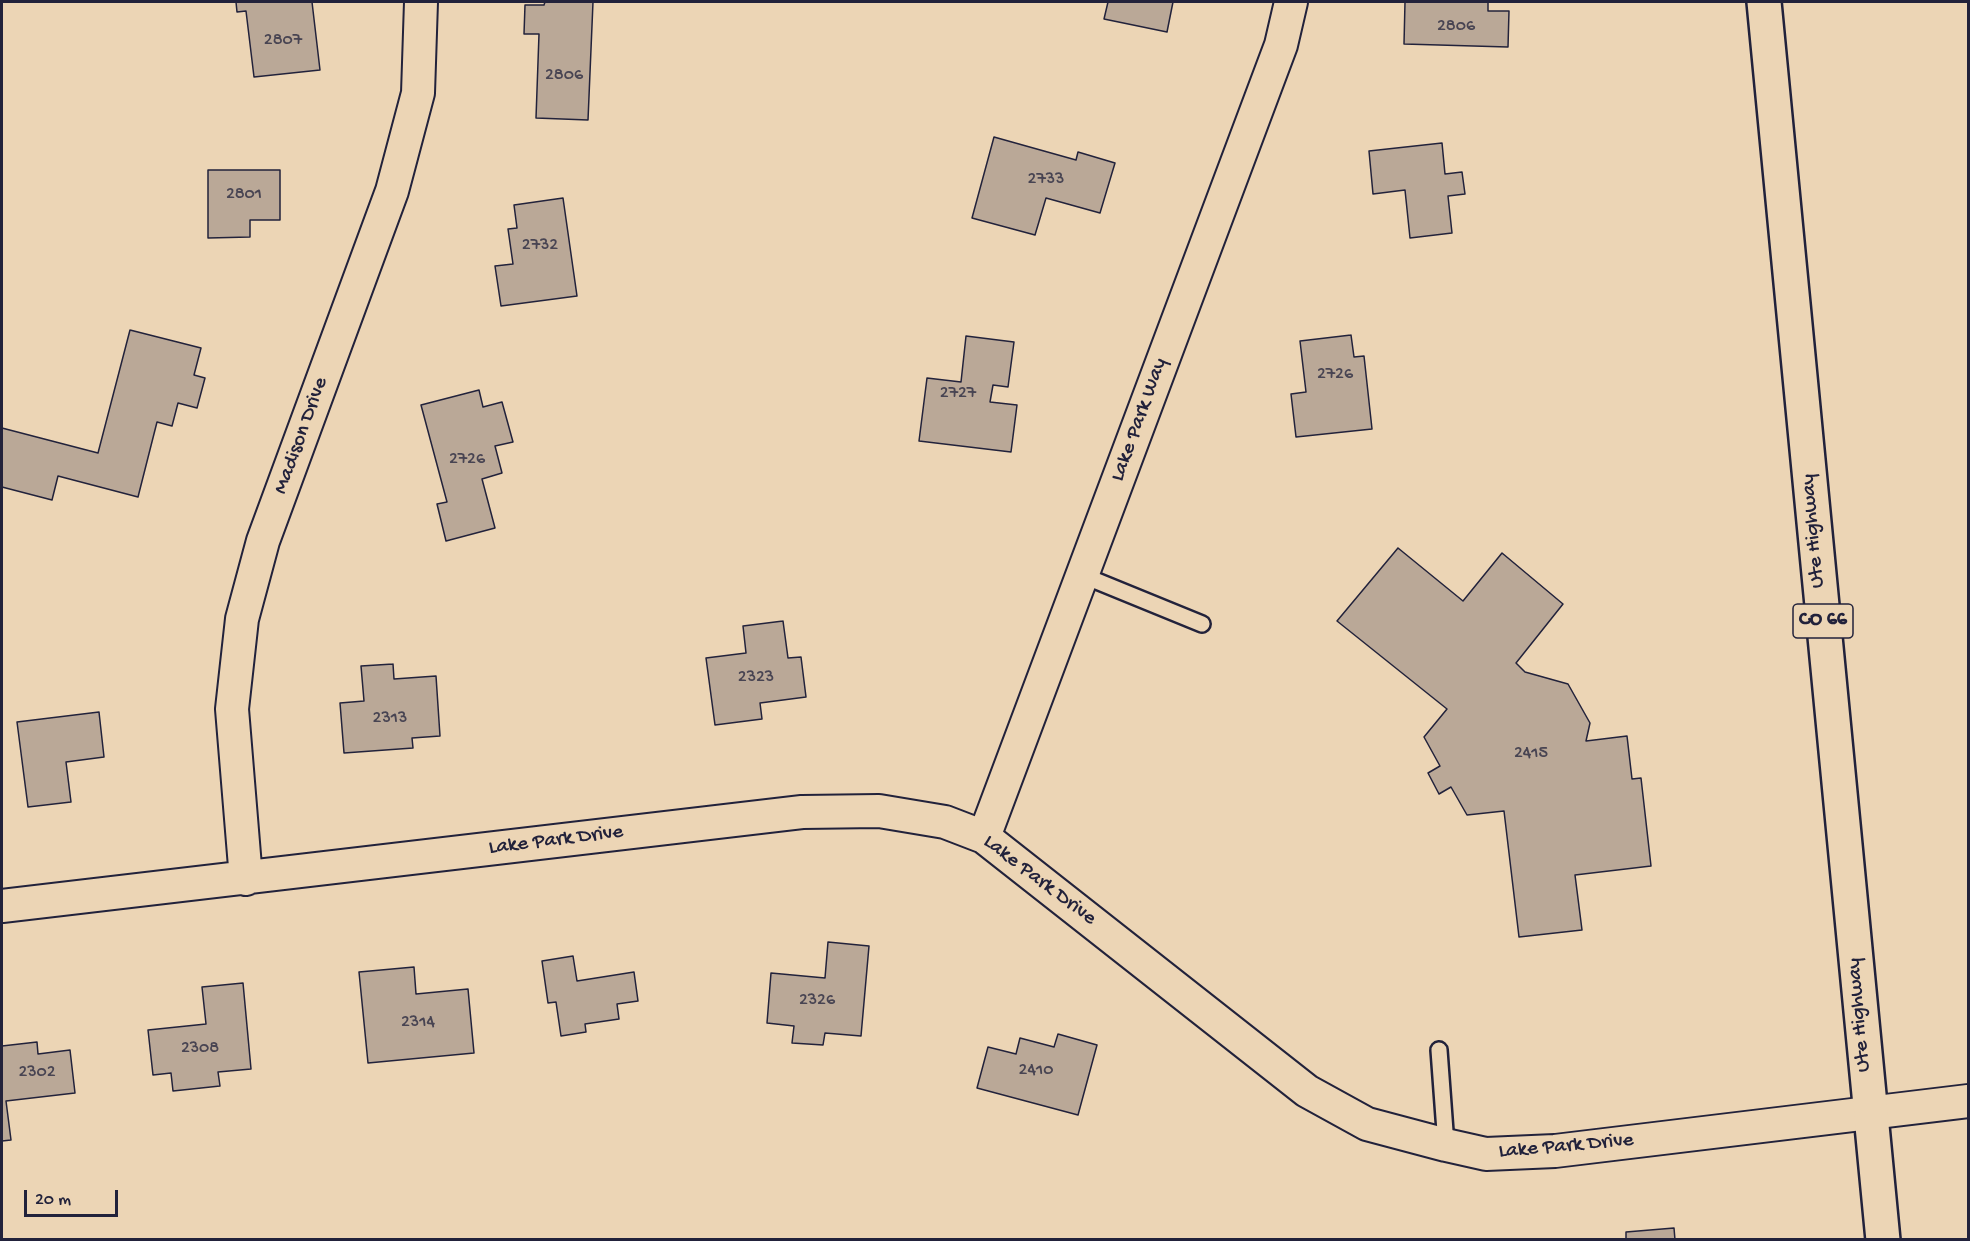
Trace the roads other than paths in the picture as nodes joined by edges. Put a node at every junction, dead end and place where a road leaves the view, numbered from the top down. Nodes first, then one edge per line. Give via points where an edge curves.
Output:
1 (421, 2) edge
2 (1291, 2) edge
3 (1764, 2) edge
4 (1082, 575) junction
5 (1202, 624) dead end
6 (984, 837) junction
7 (246, 879) junction
8 (2, 906) edge
9 (1439, 1050) dead end
10 (1968, 1101) edge
11 (1870, 1112) junction
12 (1446, 1145) junction
13 (1883, 1239) edge

1 - 7 street, Madison Drive via 418,93 392,191 263,541 242,619 232,709
2 - 4 street, Lake Park Way via 1281,45
3 - 11 main road, Ute Highway / CO 66
4 - 5 lane
4 - 6 street, Lake Park Way
6 - 7 street, Lake Park Drive via 945,822 879,811 802,812
6 - 12 street, Lake Park Drive via 1307,1091 1367,1124
7 - 8 street, Lake Park Drive
9 - 12 lane
10 - 11 street, Lake Park Drive
11 - 12 street, Lake Park Drive via 1555,1151 1486,1154
11 - 13 main road, Ute Highway / CO 66

